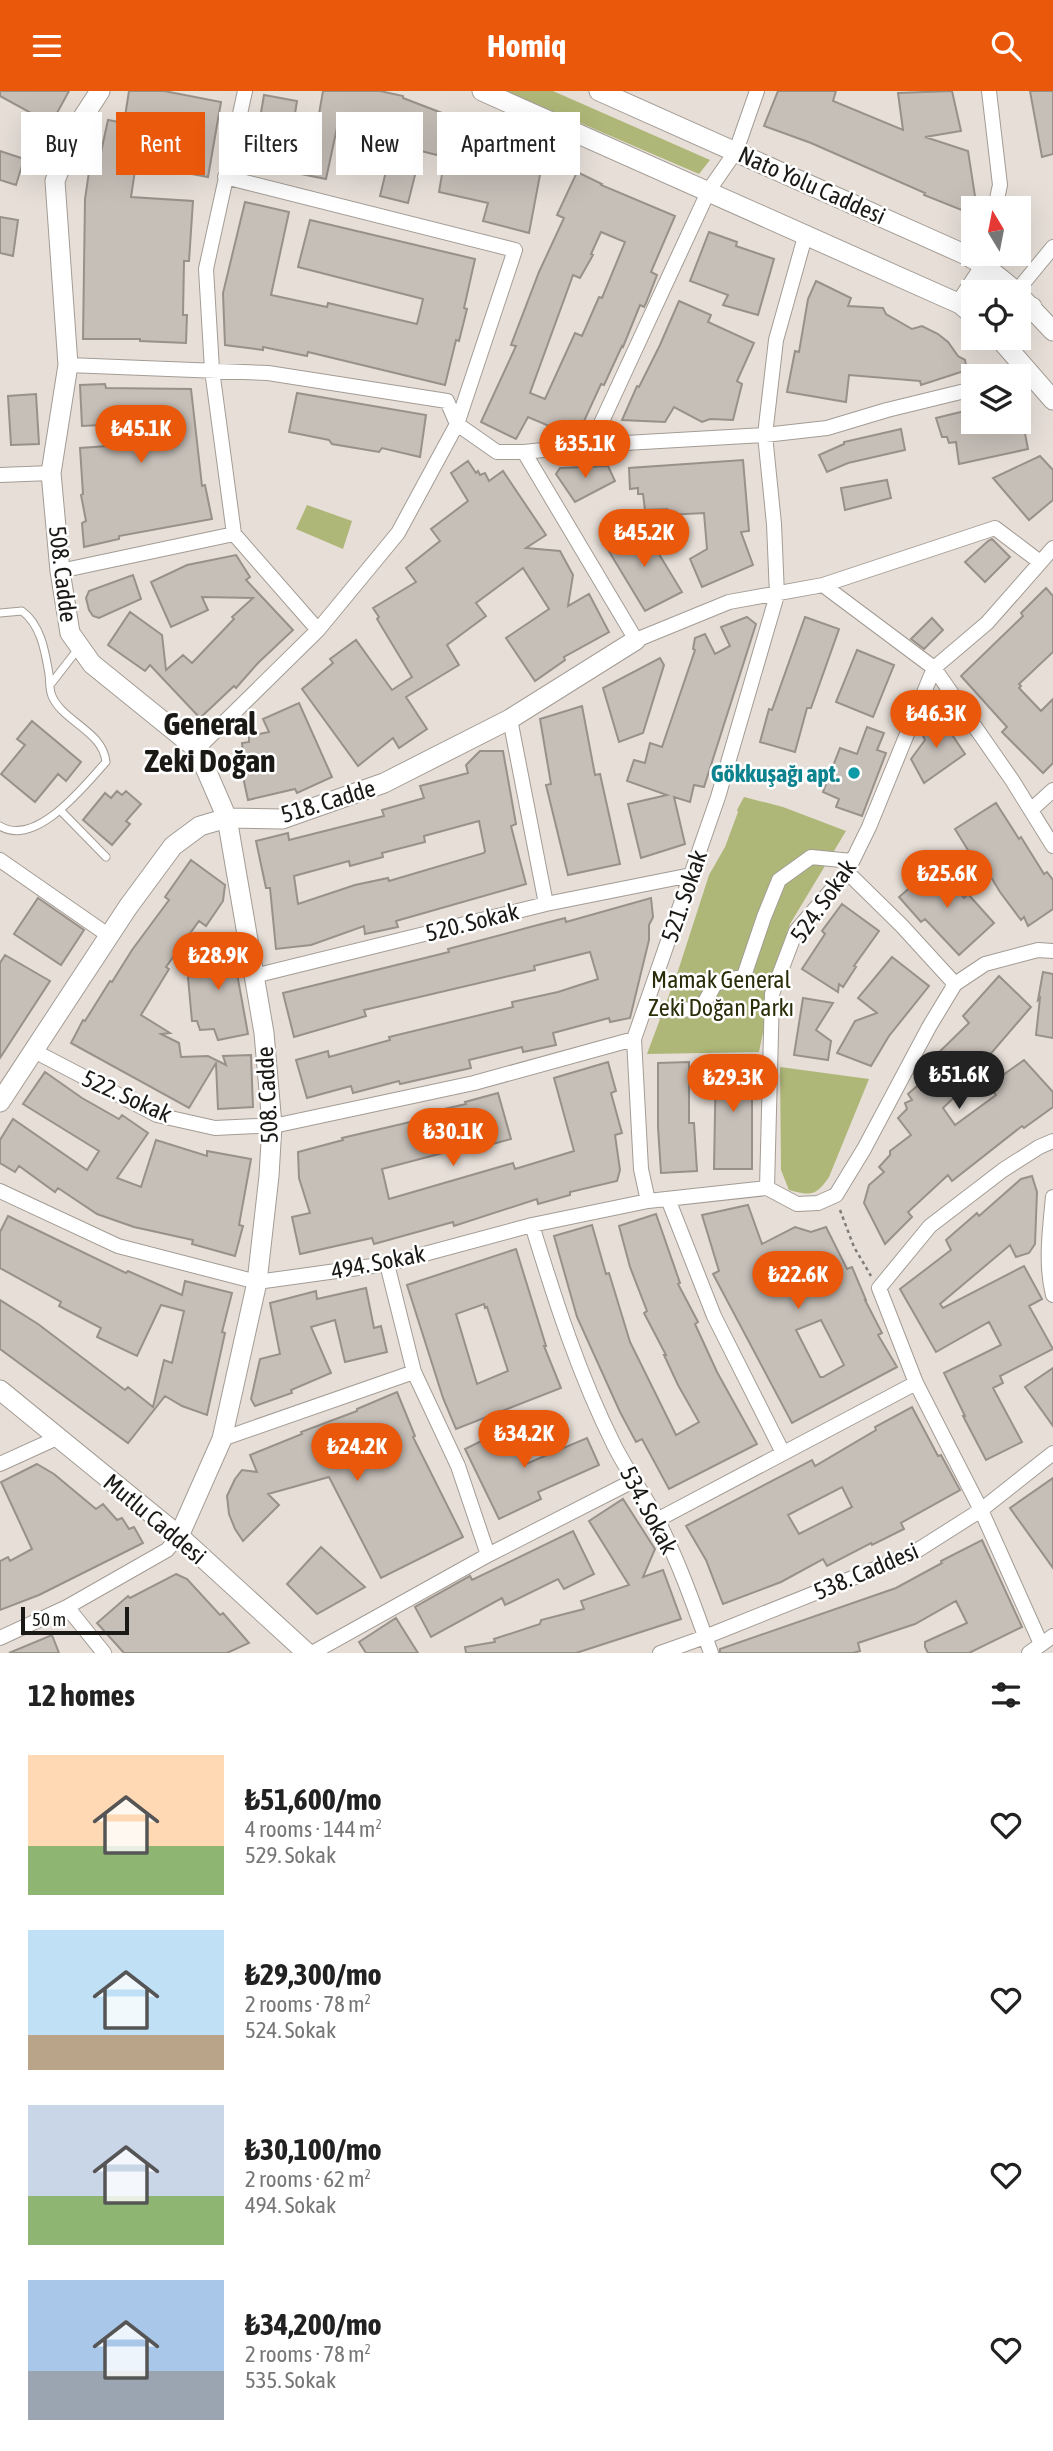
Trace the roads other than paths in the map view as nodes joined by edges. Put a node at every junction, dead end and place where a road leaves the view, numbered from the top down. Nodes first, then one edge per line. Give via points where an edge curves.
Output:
1 (100, 91) edge
2 (245, 91) edge
3 (482, 91) edge
4 (599, 91) edge
5 (757, 91) edge
6 (989, 91) edge
7 (736, 151) junction
8 (225, 177) junction
9 (709, 190) junction
10 (998, 196) edge
11 (806, 233) junction
12 (1053, 247) edge
13 (961, 253) edge
14 (992, 266) edge
15 (1005, 280) edge
16 (1031, 281) edge
17 (961, 307) edge
18 (1031, 307) edge
19 (1053, 331) edge
20 (1012, 350) edge
21 (1024, 364) edge
22 (68, 365) junction
23 (212, 370) junction
24 (1031, 373) edge
25 (961, 392) edge
26 (1053, 400) edge
27 (457, 424) junction
28 (765, 435) junction
29 (591, 445) junction
30 (524, 452) junction
31 (51, 473) junction
32 (0, 475) edge
33 (234, 534) junction
34 (1053, 548) edge
35 (1040, 562) junction
36 (60, 571) junction
37 (823, 585) junction
38 (777, 595) junction
39 (0, 613) edge
40 (318, 630) junction
41 (636, 640) junction
42 (79, 647) junction
43 (934, 668) junction
44 (50, 685) junction
45 (510, 719) junction
46 (197, 749) junction
47 (1053, 790) edge
48 (1031, 810) junction
49 (61, 811) junction
50 (227, 818) junction
51 (0, 826) edge
52 (1053, 846) edge
53 (106, 857) dead end
54 (0, 860) edge
55 (850, 867) junction
56 (691, 875) junction
57 (546, 904) junction
58 (108, 935) junction
59 (1053, 951) edge
60 (254, 976) junction
61 (955, 984) junction
62 (644, 1010) junction
63 (634, 1039) junction
64 (34, 1052) junction
65 (0, 1103) edge
66 (272, 1125) junction
67 (1053, 1141) edge
68 (767, 1188) junction
69 (0, 1191) edge
70 (1053, 1197) edge
71 (668, 1199) junction
72 (648, 1201) junction
73 (532, 1226) junction
74 (387, 1263) junction
75 (257, 1282) junction
76 (1053, 1295) edge
77 (414, 1371) junction
78 (916, 1383) junction
79 (0, 1390) edge
80 (57, 1438) junction
81 (222, 1439) junction
82 (783, 1453) junction
83 (1053, 1453) edge
84 (0, 1464) edge
85 (635, 1480) junction
86 (981, 1510) junction
87 (657, 1520) junction
88 (179, 1536) junction
89 (488, 1555) junction
90 (68, 1607) junction
91 (705, 1637) junction
92 (0, 1638) edge
93 (1047, 1640) edge
94 (104, 1653) edge
95 (307, 1653) edge
96 (313, 1653) edge
97 (660, 1653) edge
98 (710, 1653) edge
99 (1028, 1653) edge

1 - 22 street, 508. Cadde via 74,131 55,181
2 - 8 street
3 - 9 street, Nato Yolu Caddesi
4 - 7 street, Nato Yolu Caddesi
5 - 7 street
6 - 10 street
7 - 9 street
7 - 13 street, Nato Yolu Caddesi
8 - 23 street via 206,269
8 - 27 street via 516,250
9 - 11 street, Nato Yolu Caddesi
9 - 29 street
11 - 17 street, Nato Yolu Caddesi
11 - 28 street, 521. Sokak via 776,339
12 - 16 street
14 - 15 street, Nato Yolu Caddesi
18 - 19 street, Nato Yolu Caddesi
20 - 21 street
22 - 23 street
22 - 31 street, 508. Cadde
23 - 27 street via 268,373 447,401
23 - 33 street
24 - 26 street
25 - 28 street via 827,428
27 - 30 street via 497,452
27 - 40 street via 398,533
28 - 29 street
28 - 38 street, 521. Sokak
29 - 30 street
30 - 41 street
31 - 32 street
31 - 36 street, 508. Cadde
33 - 36 street
33 - 40 street
34 - 35 street, 524. Sokak
35 - 37 street via 995,528
35 - 43 street, 524. Sokak via 987,623
36 - 42 street, 508. Cadde via 70,633
37 - 38 street
37 - 43 street
38 - 41 street via 729,602
38 - 56 street, 521. Sokak
39 - 44 lane via 22,611 32,618
40 - 46 street
41 - 45 street, 518. Cadde
42 - 44 lane
42 - 46 street, 508. Cadde via 92,664
43 - 48 street
43 - 55 street, 524. Sokak
44 - 49 lane via 58,705 86,729 106,762
45 - 50 street, 518. Cadde via 384,783 282,819
45 - 57 street
46 - 50 street, 508. Cadde
47 - 48 street
48 - 52 street
49 - 51 lane via 34,827 7,830
49 - 53 lane
50 - 58 street, 518. Cadde via 200,826 173,846
50 - 60 street, 508. Cadde
54 - 58 street
55 - 61 street
55 - 62 street via 811,857 779,880 744,976 715,984 701,1009
55 - 68 street, 524. Sokak via 796,931 772,994
56 - 57 street, 520. Sokak
56 - 62 street, 521. Sokak
57 - 60 street, 520. Sokak
58 - 64 street, 518. Cadde
59 - 61 street via 1038,950 985,964
60 - 66 street, 508. Cadde
61 - 68 street via 836,1195 818,1203 797,1204
62 - 63 street, 521. Sokak
63 - 66 street, 522. Sokak via 474,1083
63 - 72 street, 521. Sokak via 640,1169
64 - 65 street, 518. Cadde
64 - 66 street, 522. Sokak via 157,1115 215,1128
66 - 75 street, 508. Cadde
67 - 78 street via 1003,1170 930,1226 879,1288
68 - 71 street, 494. Sokak
69 - 75 street, 494. Sokak via 118,1246
70 - 76 street via 1049,1238
71 - 72 street, 494. Sokak
71 - 82 street via 713,1316
72 - 73 street, 494. Sokak
73 - 74 street, 494. Sokak
73 - 85 street, 534. Sokak via 580,1369
74 - 75 street, 494. Sokak
74 - 77 street
75 - 81 street, 508. Cadde
77 - 81 street
77 - 89 street via 458,1466
78 - 82 street
78 - 86 street
79 - 80 street, Mutlu Caddesi
80 - 84 street
80 - 88 street, Mutlu Caddesi
81 - 88 street, 508. Cadde
82 - 87 street
83 - 86 street, 538. Caddesi
85 - 87 street, 534. Sokak
85 - 89 street
86 - 91 street, 538. Caddesi via 910,1555
86 - 93 street
87 - 91 street, 534. Sokak via 693,1598
88 - 90 street via 167,1550
88 - 95 street, Mutlu Caddesi
89 - 96 street
90 - 92 street
90 - 94 street
91 - 97 street, 538. Caddesi
91 - 98 street, 534. Sokak
93 - 99 street

